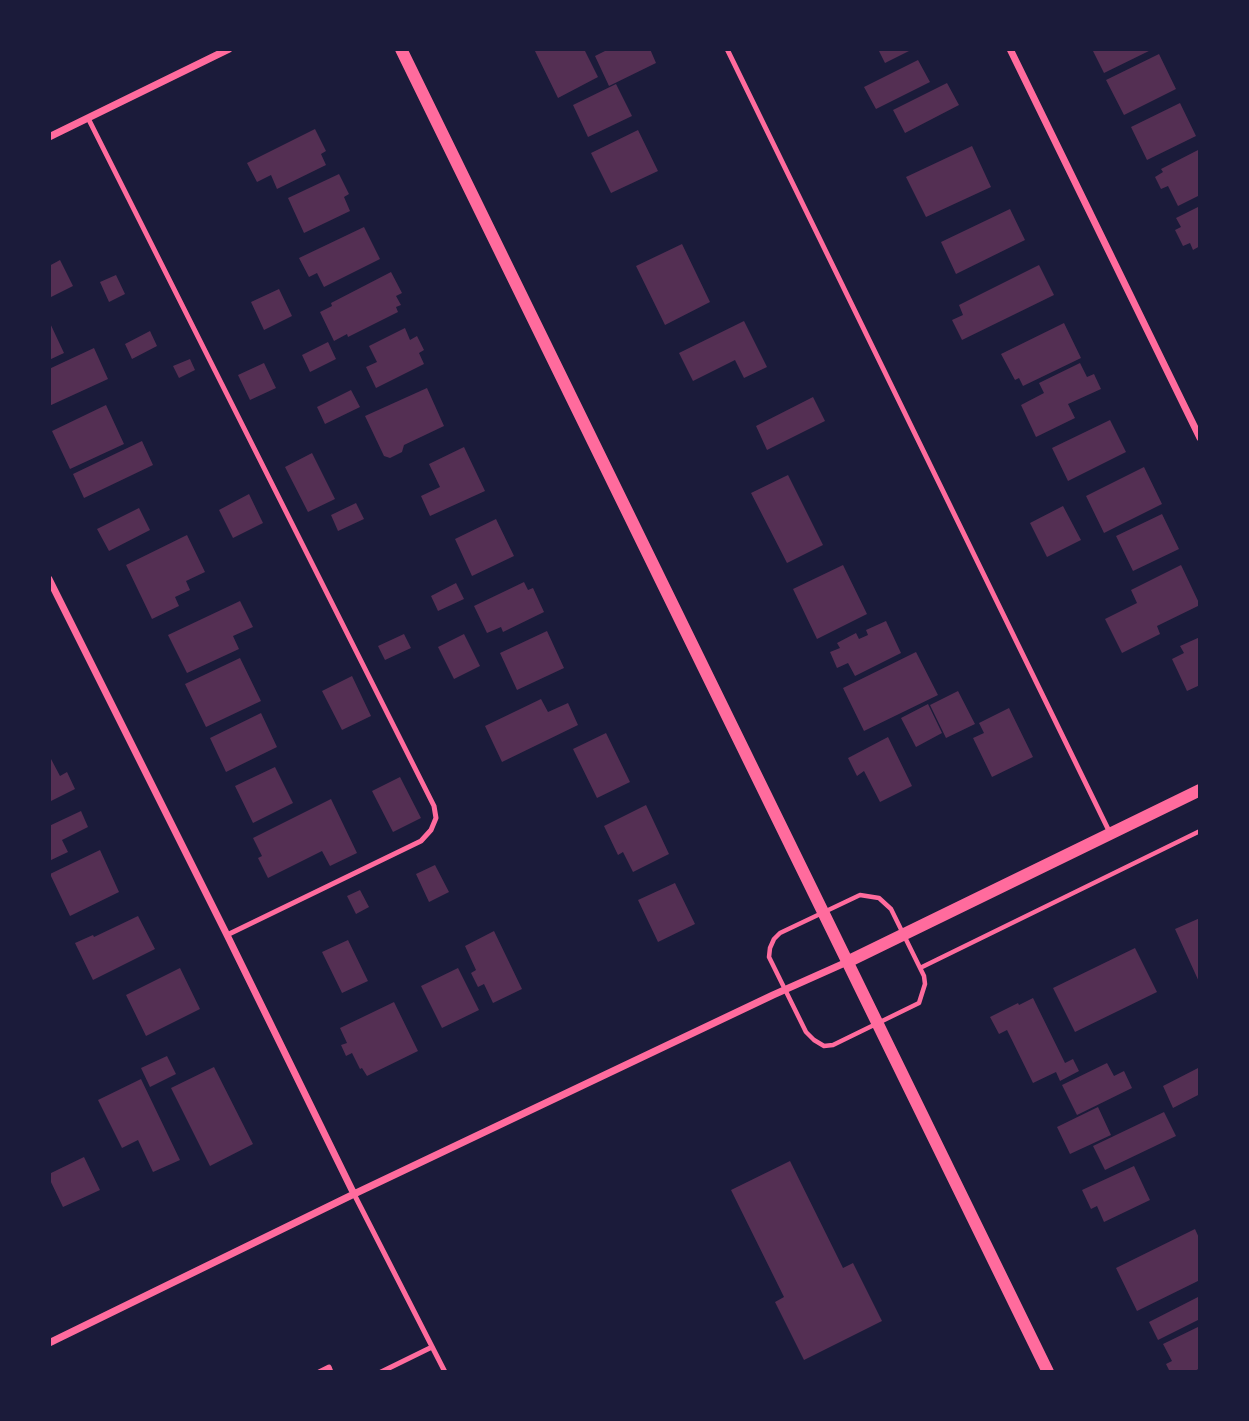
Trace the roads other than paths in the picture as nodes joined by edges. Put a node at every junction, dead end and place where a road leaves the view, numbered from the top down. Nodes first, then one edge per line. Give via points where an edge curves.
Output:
1 (229, 49) edge
2 (401, 49) edge
3 (726, 49) edge
4 (1010, 49) edge
5 (88, 118) junction
6 (49, 137) edge
7 (1200, 439) edge
8 (49, 579) edge
9 (1200, 790) edge
10 (1110, 834) junction
11 (227, 935) junction
12 (847, 962) junction
13 (354, 1194) junction
14 (49, 1343) edge
15 (432, 1346) junction
16 (319, 1372) edge
17 (331, 1372) edge
18 (381, 1372) edge
19 (445, 1372) edge
20 (1048, 1372) edge

1 - 5 street
2 - 12 street
3 - 10 lane
4 - 7 street
5 - 6 street
5 - 11 lane via 434,806 436,818 421,841
8 - 11 street
9 - 10 street
10 - 12 street
11 - 13 street
12 - 13 street
12 - 20 street
13 - 14 street
13 - 15 lane
15 - 18 lane
15 - 19 lane
16 - 17 lane via 329,1367

